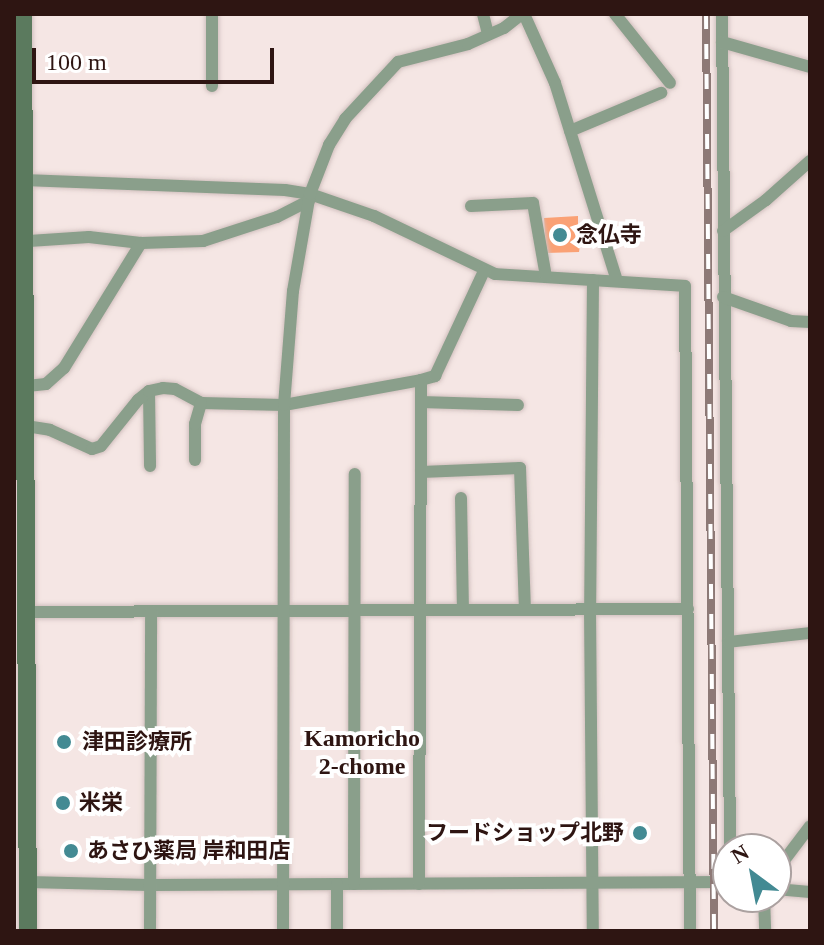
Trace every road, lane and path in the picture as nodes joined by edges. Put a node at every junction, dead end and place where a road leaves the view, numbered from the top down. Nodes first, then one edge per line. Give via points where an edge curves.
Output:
1 (23, 14) edge
2 (212, 14) edge
3 (483, 14) edge
4 (523, 14) edge
5 (615, 14) edge
6 (722, 14) edge
7 (488, 34) junction
8 (722, 42) junction
9 (810, 67) edge
10 (212, 86) dead end
11 (570, 131) junction
12 (808, 165) edge
13 (24, 180) junction
14 (310, 198) junction
15 (471, 206) dead end
16 (723, 231) junction
17 (19, 242) edge
18 (141, 243) junction
19 (484, 271) junction
20 (546, 277) junction
21 (593, 280) junction
22 (617, 281) junction
23 (723, 297) junction
24 (810, 322) edge
25 (421, 380) junction
26 (27, 386) junction
27 (149, 391) junction
28 (421, 402) junction
29 (201, 403) junction
30 (284, 405) junction
31 (518, 405) dead end
32 (26, 426) junction
33 (199, 452) dead end
34 (150, 466) dead end
35 (20, 468) edge
36 (421, 472) junction
37 (355, 474) dead end
38 (461, 498) dead end
39 (590, 609) junction
40 (688, 609) junction
41 (420, 610) junction
42 (463, 610) junction
43 (525, 610) junction
44 (151, 611) junction
45 (352, 611) junction
46 (26, 612) junction
47 (282, 614) junction
48 (810, 633) edge
49 (728, 642) junction
50 (810, 826) edge
51 (730, 833) edge
52 (792, 850) edge
53 (28, 882) junction
54 (712, 882) edge
55 (594, 883) junction
56 (690, 883) junction
57 (337, 884) junction
58 (354, 884) junction
59 (419, 884) junction
60 (149, 885) junction
61 (282, 885) junction
62 (28, 931) edge
63 (150, 931) edge
64 (283, 931) edge
65 (337, 931) edge
66 (593, 931) edge
67 (690, 931) edge

1 - 13 main road
2 - 10 street
3 - 7 street
4 - 7 street
4 - 11 street
5 - 11 street via 666,88
6 - 8 street
7 - 14 street via 398,62 345,119 329,145
8 - 9 street
8 - 16 street
11 - 22 street
12 - 16 street
13 - 14 street via 285,190
13 - 17 main road
14 - 18 street via 277,217 203,241
14 - 19 street via 374,216
14 - 30 street via 293,291
15 - 20 street via 533,203
16 - 23 street
17 - 18 street via 99,237
17 - 26 main road
18 - 26 street via 64,368 46,384
19 - 20 street
19 - 25 street via 435,376
20 - 21 street
21 - 22 street
21 - 39 street
22 - 40 street via 685,286
23 - 24 street via 791,321
23 - 49 street
25 - 28 street
25 - 30 street
26 - 32 main road
27 - 29 street via 175,389
27 - 32 street via 101,446 92,449 50,430
27 - 34 street
28 - 31 street
28 - 36 street
29 - 30 street
29 - 33 street via 195,424
30 - 47 street
32 - 35 main road
35 - 46 main road
36 - 41 street
36 - 43 street via 520,468
37 - 45 street
38 - 42 street
39 - 40 street
39 - 43 street
39 - 55 street
40 - 56 street
41 - 42 street
41 - 45 street
41 - 59 street
42 - 43 street
44 - 46 street
44 - 47 street
44 - 60 street
45 - 47 street
45 - 58 street
46 - 53 main road
47 - 61 street
48 - 49 street
49 - 51 street
50 - 52 street
53 - 60 street
53 - 62 main road
54 - 56 street
55 - 56 street
55 - 59 street
55 - 66 street
56 - 67 street
57 - 58 street
57 - 61 street
57 - 65 street
58 - 59 street
60 - 61 street
60 - 63 street
61 - 64 street

